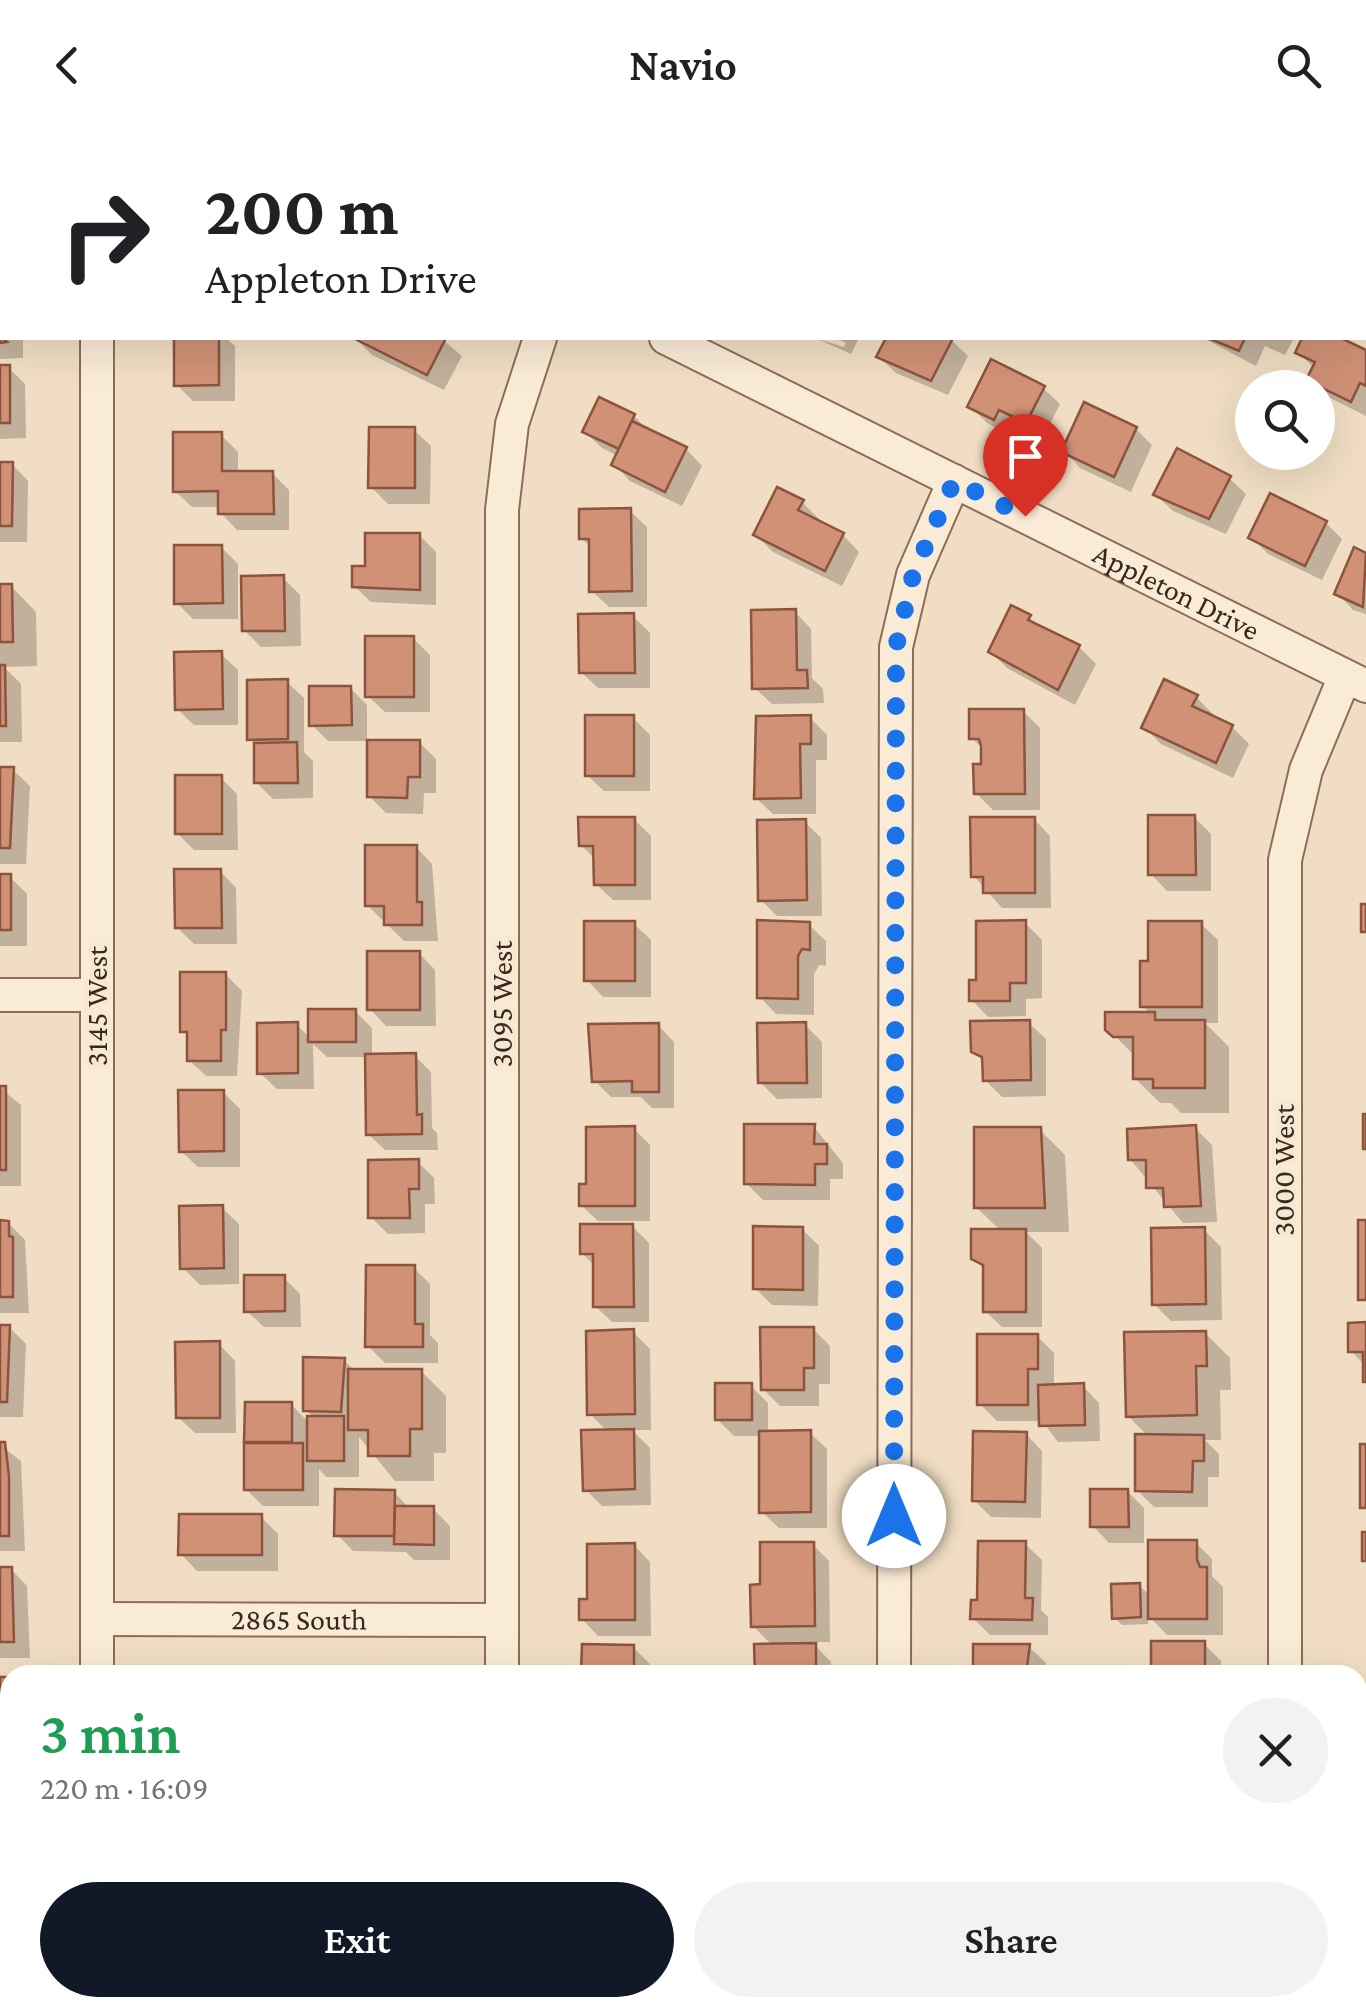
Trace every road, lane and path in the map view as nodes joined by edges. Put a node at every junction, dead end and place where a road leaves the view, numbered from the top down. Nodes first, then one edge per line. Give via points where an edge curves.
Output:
1 (97, 340) edge
2 (539, 340) edge
3 (670, 340) edge
4 (954, 481) junction
5 (1356, 681) edge
6 (0, 995) edge
7 (97, 995) junction
8 (97, 1619) junction
9 (502, 1620) junction
10 (97, 1665) edge
11 (502, 1665) edge
12 (894, 1665) edge
13 (1285, 1665) edge

1 - 7 street, 3145 West
2 - 9 street, 3095 West via 512,424 502,510
3 - 4 street, Appleton Drive
4 - 5 street, Appleton Drive
4 - 12 street via 913,575 896,647
5 - 13 street, 3000 West via 1306,770 1286,860
6 - 7 street
7 - 8 street, 3145 West
8 - 9 street, 2865 South
8 - 10 street, 3145 West
9 - 11 street, 3095 West

